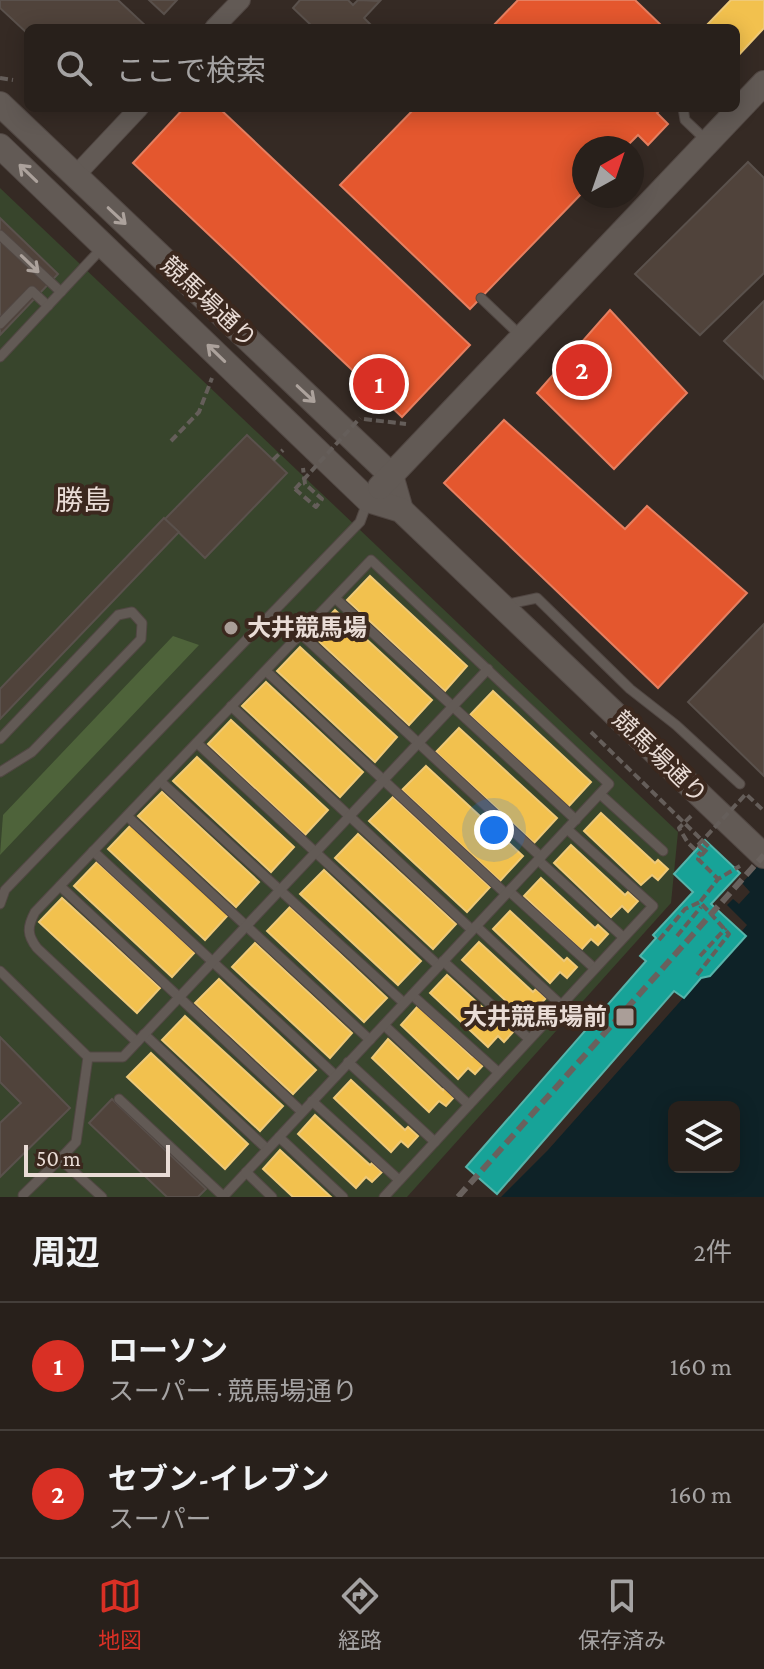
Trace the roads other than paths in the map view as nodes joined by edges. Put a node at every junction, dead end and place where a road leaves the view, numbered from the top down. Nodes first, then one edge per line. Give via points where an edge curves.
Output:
1 (241, 0) edge
2 (218, 24) edge
3 (764, 83) edge
4 (0, 104) edge
5 (740, 106) edge
6 (135, 112) edge
7 (684, 112) edge
8 (734, 112) edge
9 (708, 142) junction
10 (0, 146) edge
11 (75, 176) junction
12 (0, 235) edge
13 (105, 246) junction
14 (61, 292) junction
15 (481, 298) dead end
16 (48, 306) junction
17 (0, 324) edge
18 (522, 337) junction
19 (0, 357) edge
20 (391, 475) junction
21 (368, 500) junction
22 (401, 510) junction
23 (335, 598) junction
24 (501, 605) junction
25 (301, 634) junction
26 (488, 669) junction
27 (266, 671) junction
28 (231, 706) junction
29 (453, 707) junction
30 (0, 739) edge
31 (197, 743) junction
32 (418, 743) junction
33 (0, 772) edge
34 (384, 780) junction
35 (160, 781) junction
36 (740, 784) dead end
37 (600, 794) junction
38 (127, 816) junction
39 (349, 816) junction
40 (576, 820) junction
41 (567, 829) junction
42 (93, 851) junction
43 (663, 851) dead end
44 (315, 852) junction
45 (764, 856) edge
46 (540, 858) junction
47 (60, 886) junction
48 (2, 890) edge
49 (280, 890) junction
50 (508, 892) junction
51 (0, 904) edge
52 (246, 926) junction
53 (474, 928) junction
54 (623, 937) junction
55 (213, 962) junction
56 (441, 964) junction
57 (594, 968) junction
58 (0, 971) edge
59 (412, 995) junction
60 (179, 997) junction
61 (404, 1003) junction
62 (560, 1004) junction
63 (384, 1025) junction
64 (140, 1038) junction
65 (528, 1038) junction
66 (370, 1040) junction
67 (88, 1057) junction
68 (348, 1062) junction
69 (498, 1072) junction
70 (336, 1076) junction
71 (119, 1099) dead end
72 (312, 1101) junction
73 (469, 1105) junction
74 (302, 1112) junction
75 (279, 1137) junction
76 (435, 1142) junction
77 (267, 1149) junction
78 (60, 1159) junction
79 (246, 1172) junction
80 (399, 1180) junction
81 (23, 1195) dead end
82 (223, 1196) edge
83 (102, 1197) edge
84 (272, 1197) edge
85 (343, 1197) edge
86 (384, 1197) edge

1 - 2 street
3 - 5 street
4 - 11 street, 競馬場通り
6 - 11 street
7 - 9 lane via 685,120
8 - 9 street
9 - 18 street
13 -> 10 street, 競馬場通り
11 -> 20 street, 競馬場通り
12 -> 14 lane
13 - 14 lane
21 -> 13 street, 競馬場通り
14 - 16 lane
15 - 18 lane
16 - 17 lane via 32,291
16 - 19 lane
18 - 20 street
20 - 21 street
20 - 22 street
21 - 22 street, 競馬場通り
21 - 48 lane via 360,522
22 - 24 street, 競馬場通り
23 - 25 lane
23 - 26 lane via 371,560
23 - 29 lane
24 - 36 lane via 537,598 630,689
24 - 45 street, 競馬場通り
25 - 27 lane
25 - 32 lane
26 - 29 lane
26 - 37 lane via 609,784
27 - 28 lane
27 - 34 lane
28 - 31 lane
28 - 39 lane
29 - 32 lane
29 - 40 lane
30 - 33 lane via 118,615 132,612 142,623 141,639 32,752
31 - 35 lane
31 - 44 lane
32 - 34 lane
32 - 46 lane
34 - 39 lane
34 - 50 lane
35 - 38 lane
35 - 49 lane
37 - 40 lane
37 - 43 lane
38 - 42 lane
38 - 52 lane
39 - 44 lane
39 - 53 lane
40 - 41 lane
41 - 46 lane
41 - 54 lane via 653,906
42 - 47 lane
42 - 55 lane
44 - 49 lane
44 - 56 lane
46 - 50 lane
46 - 54 lane
47 - 60 lane
47 - 64 lane via 35,912 28,925 30,939
48 - 51 lane
49 - 52 lane
49 - 61 lane
50 - 53 lane
50 - 57 lane
52 - 55 lane
52 - 66 lane
53 - 56 lane
53 - 62 lane
54 - 57 lane
55 - 60 lane
55 - 70 lane
56 - 59 lane
56 - 65 lane
57 - 62 lane
58 - 67 lane
59 - 61 lane
59 - 69 lane
60 - 64 lane
60 - 74 lane
61 - 63 lane
62 - 65 lane
63 - 66 lane
63 - 73 lane
64 - 67 lane via 123,1057
64 - 77 lane
65 - 69 lane
66 - 68 lane
67 - 78 lane via 76,1142
68 - 70 lane
68 - 76 lane
69 - 73 lane
70 - 72 lane
71 - 82 lane
72 - 74 lane
72 - 80 lane
73 - 76 lane
74 - 75 lane
75 - 77 lane
75 - 85 lane
76 - 80 lane
77 - 79 lane
78 - 81 lane
78 - 83 lane
79 - 82 lane
79 - 84 lane
80 - 86 lane

